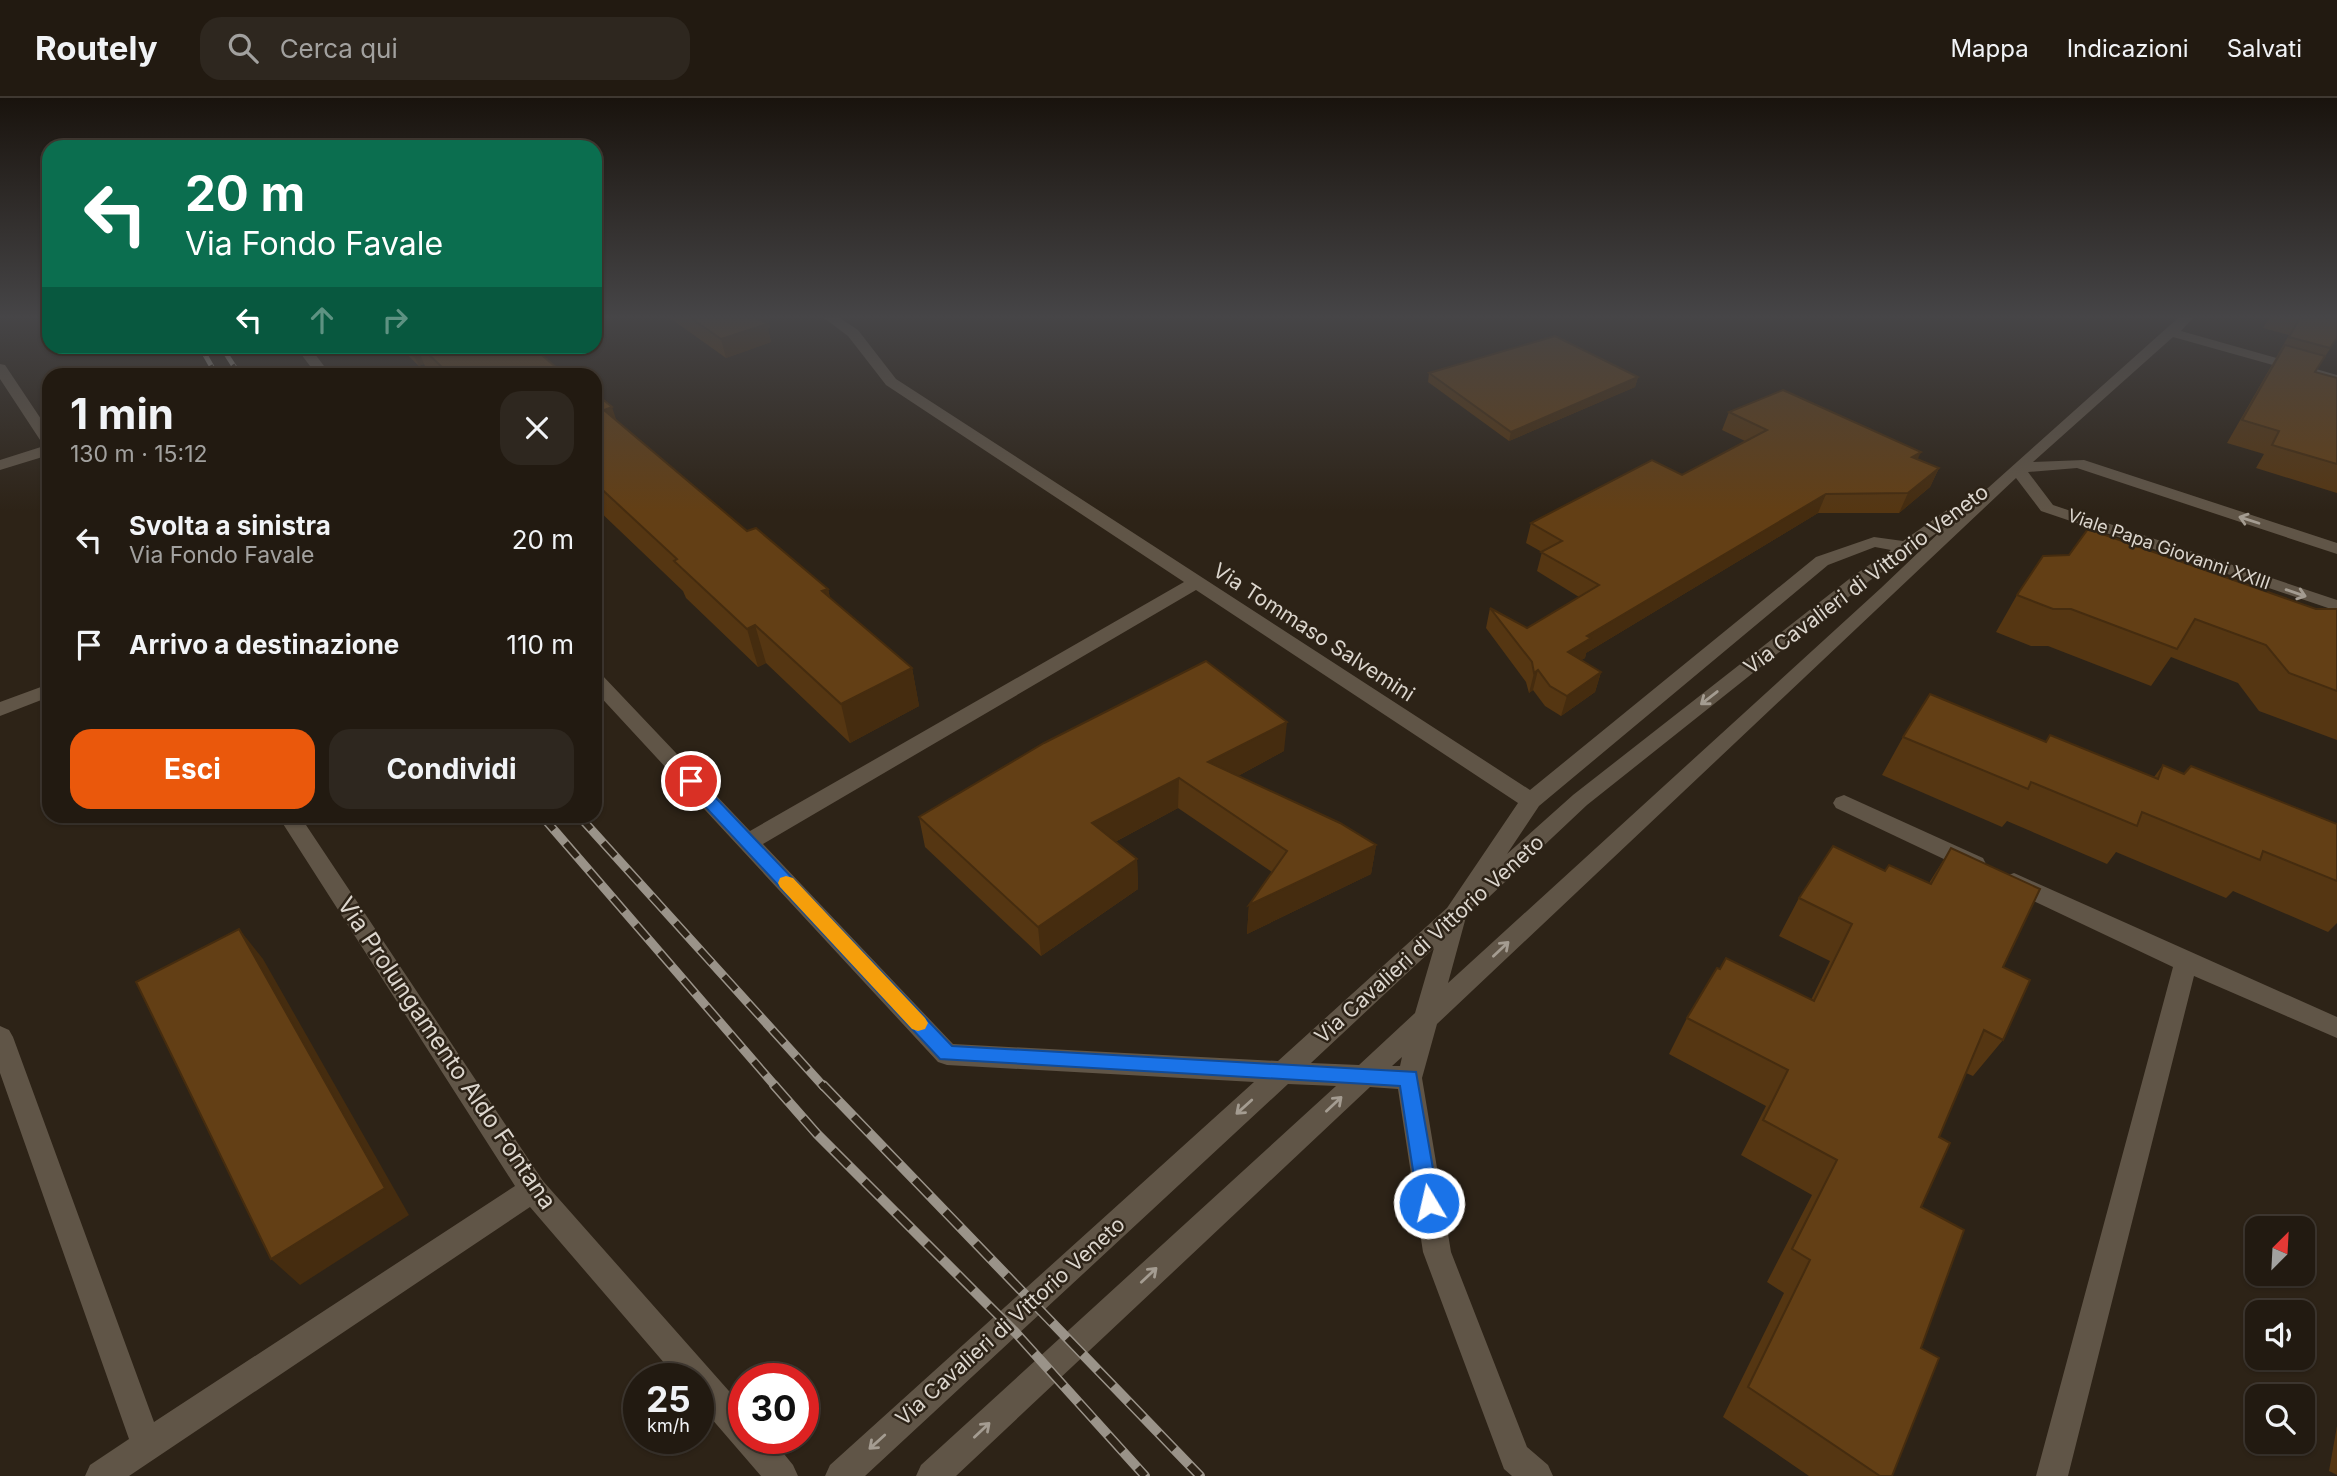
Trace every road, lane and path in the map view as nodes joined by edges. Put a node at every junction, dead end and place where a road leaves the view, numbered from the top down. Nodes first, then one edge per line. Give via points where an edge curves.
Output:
1 (9, 382) edge
2 (891, 382) edge
3 (2114, 382) edge
4 (42, 432) edge
5 (42, 452) edge
6 (0, 465) edge
7 (2017, 468) junction
8 (1907, 547) junction
9 (2337, 549) edge
10 (1196, 582) junction
11 (2337, 606) edge
12 (602, 687) edge
13 (42, 693) edge
14 (0, 709) edge
15 (1531, 801) junction
16 (1844, 803) dead end
17 (294, 823) edge
18 (748, 842) junction
19 (2186, 962) junction
20 (2337, 1028) edge
21 (0, 1037) edge
22 (1409, 1078) junction
23 (533, 1189) junction
24 (684, 1363) edge
25 (714, 1397) edge
26 (728, 1414) edge
27 (147, 1445) junction
28 (763, 1454) edge
29 (101, 1476) edge
30 (782, 1476) edge
31 (841, 1476) edge
32 (932, 1476) edge
33 (1537, 1476) edge
34 (2052, 1476) edge

1 - 4 street
2 - 10 street, Via Tommaso Salvemini
3 - 7 street, Via Cavalieri di Vittorio Veneto
5 - 6 street
7 - 8 street, Via Cavalieri di Vittorio Veneto
9 -> 7 street via 2078,463
7 -> 11 street, Viale Papa Giovanni XXIII via 2047,508
32 -> 7 street, Via Cavalieri di Vittorio Veneto
8 - 15 street via 1874,542 1822,561
8 -> 31 street, Via Cavalieri di Vittorio Veneto via 1580,800
10 - 15 street, Via Tommaso Salvemini
10 - 18 street
12 - 18 street
13 - 14 street
15 - 22 street via 1456,913
16 - 19 street
17 - 23 street, Via Prolungamento Aldo Fontana
18 - 22 street via 947,1054
19 - 20 street
19 - 34 street
21 - 27 street
22 - 33 street via 1437,1252 1516,1458
23 - 24 street, Via Prolungamento Aldo Fontana
23 - 27 street
25 - 26 street, Via Prolungamento Aldo Fontana
27 - 29 street
28 - 30 street

